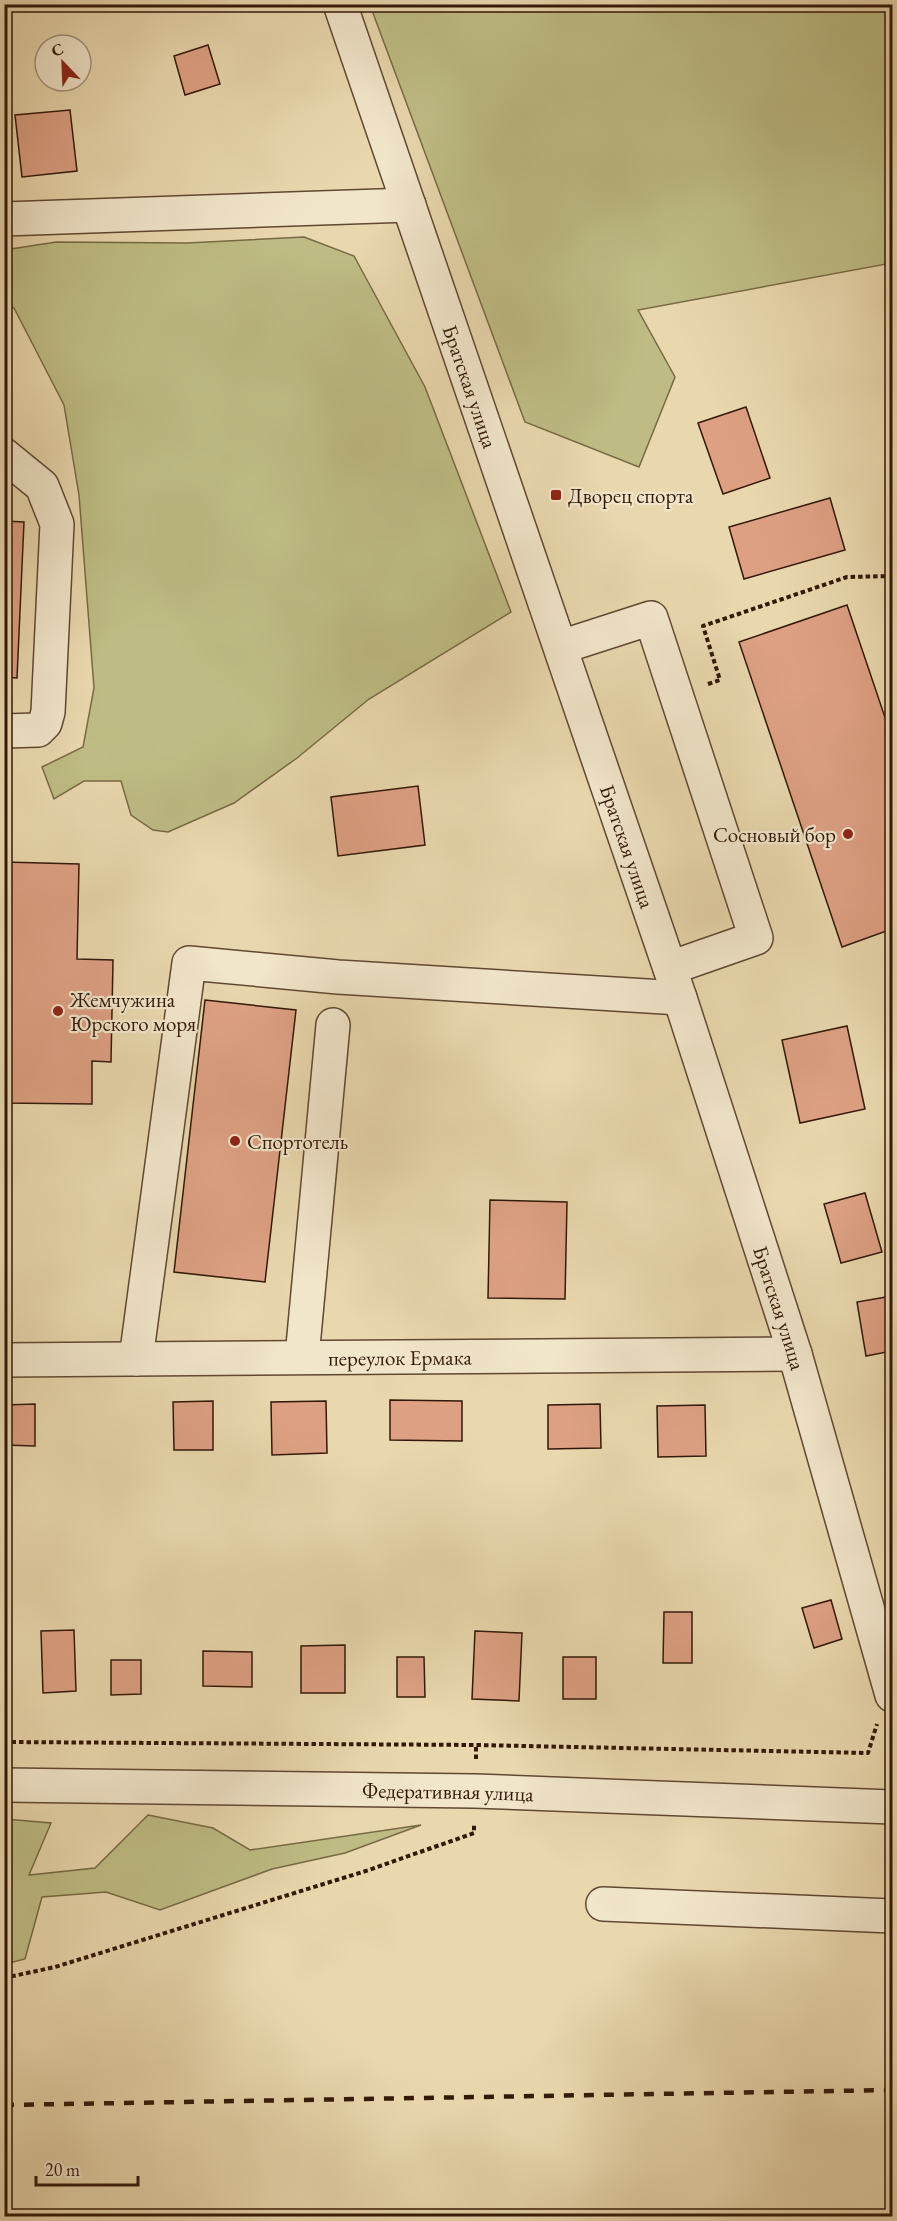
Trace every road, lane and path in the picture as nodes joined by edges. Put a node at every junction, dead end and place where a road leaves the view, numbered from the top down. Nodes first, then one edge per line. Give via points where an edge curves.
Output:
1 (340, 4) edge
2 (409, 205) junction
3 (4, 219) edge
4 (4, 455) edge
5 (4, 484) edge
6 (42, 486) junction
7 (892, 576) edge
8 (561, 647) junction
9 (675, 694) junction
10 (4, 731) edge
11 (675, 983) junction
12 (333, 1025) dead end
13 (795, 1354) junction
14 (302, 1357) junction
15 (136, 1359) junction
16 (4, 1360) edge
17 (886, 1705) edge
18 (4, 1742) edge
19 (476, 1745) junction
20 (4, 1785) edge
21 (475, 1791) junction
22 (892, 1808) edge
23 (603, 1904) dead end
24 (892, 1916) edge
25 (4, 1978) edge

1 - 2 street, Братская улица
2 - 3 street
2 - 8 street, Братская улица
4 - 6 street
5 - 6 street
6 - 10 street via 57,524 48,712 38,730
7 - 9 path via 847,578 703,626 720,680
8 - 9 street via 651,618
8 - 11 street, Братская улица
9 - 11 street via 756,938
11 - 13 street, Братская улица
11 - 15 street via 381,980 189,963
12 - 14 street
13 - 14 street, переулок Ермака
13 - 17 street, Братская улица
14 - 15 street, переулок Ермака
15 - 16 street, переулок Ермака
17 - 19 path via 868,1753
18 - 19 path
19 - 21 path
20 - 21 street, Федеративная улица
21 - 22 street, Федеративная улица
21 - 25 path via 474,1833 220,1918 55,1967
23 - 24 street

